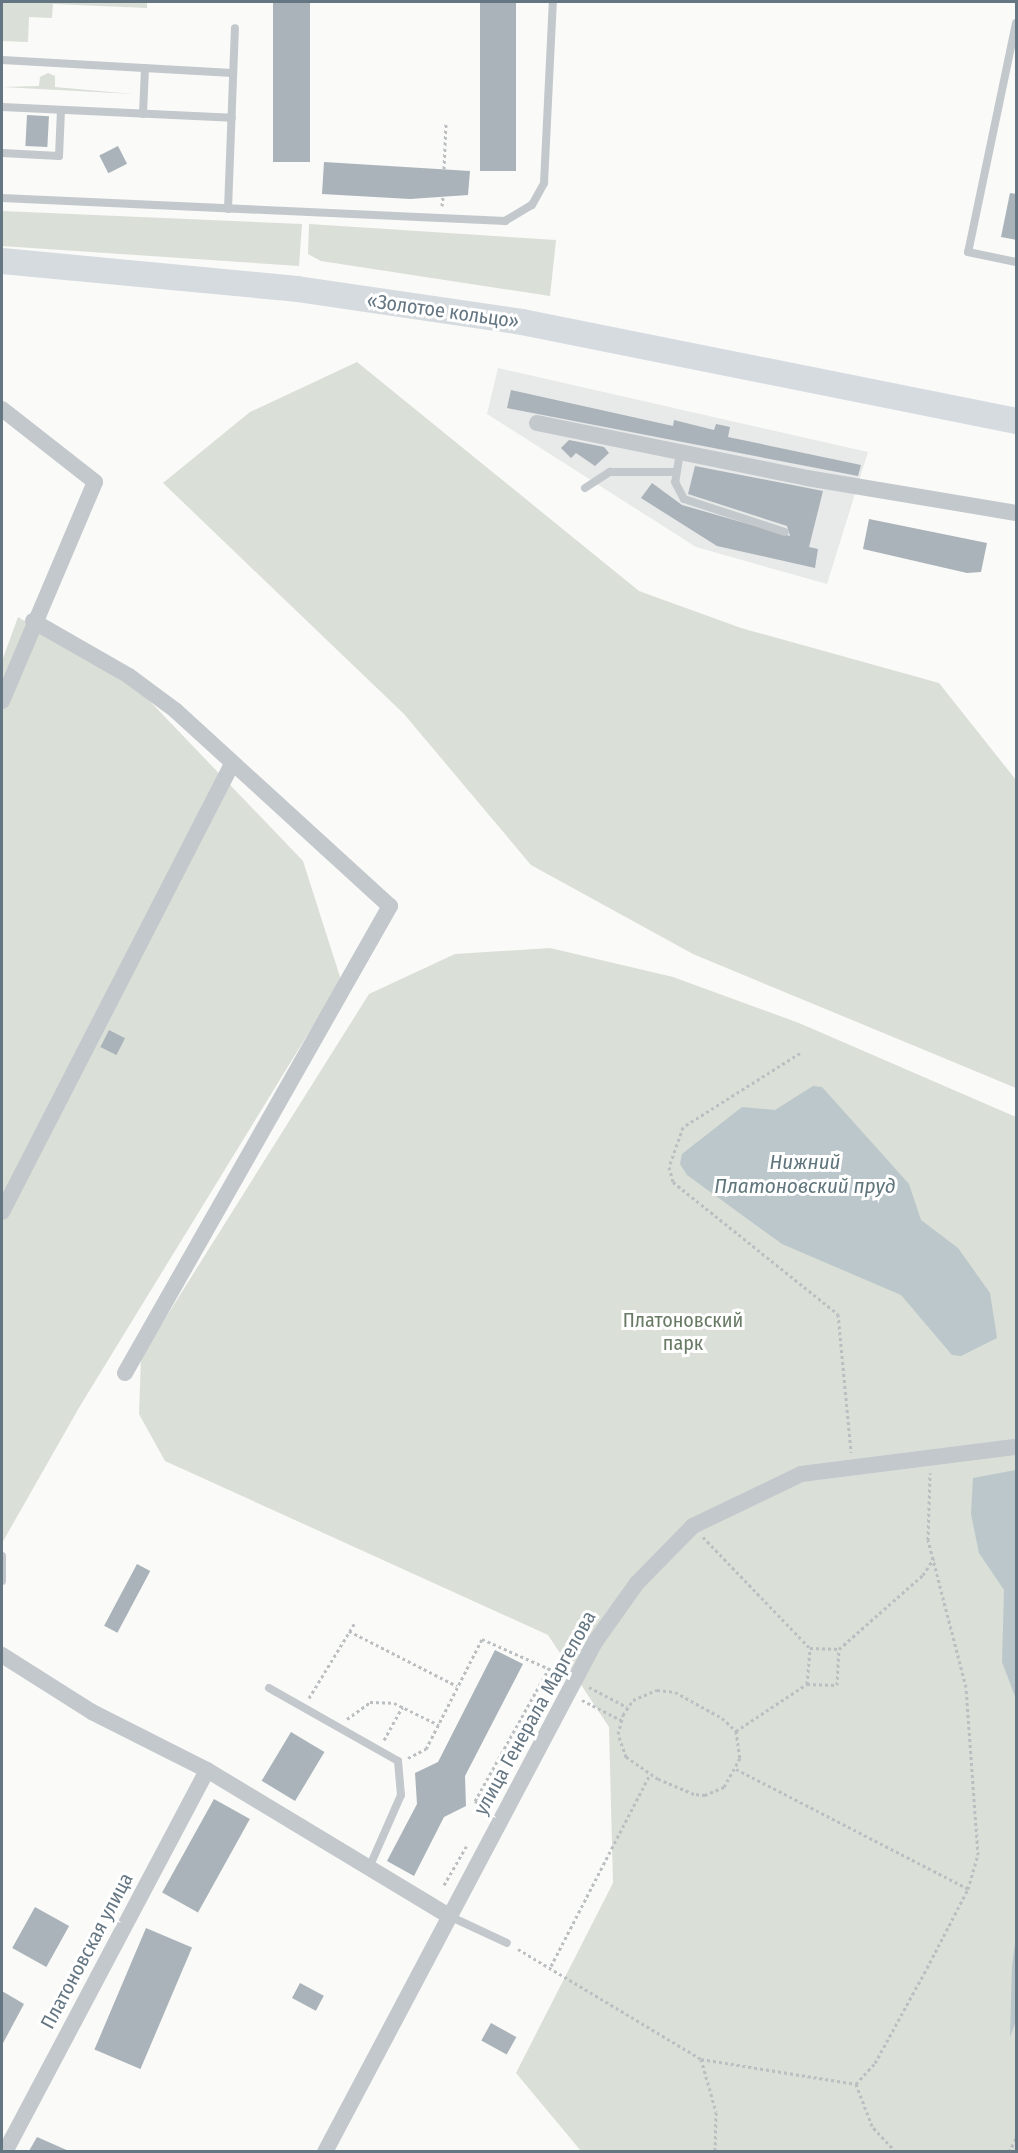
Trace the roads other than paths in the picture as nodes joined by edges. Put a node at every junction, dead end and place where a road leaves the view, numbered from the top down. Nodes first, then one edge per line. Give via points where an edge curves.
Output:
1 (553, 2) edge
2 (1017, 23) edge
3 (235, 28) dead end
4 (2, 60) edge
5 (145, 68) junction
6 (233, 73) junction
7 (2, 108) edge
8 (61, 110) junction
9 (143, 114) junction
10 (232, 118) junction
11 (2, 153) edge
12 (2, 198) edge
13 (228, 209) junction
14 (2, 261) edge
15 (1017, 262) edge
16 (2, 409) edge
17 (1017, 421) edge
18 (537, 423) dead end
19 (680, 452) junction
20 (675, 472) junction
21 (585, 488) dead end
22 (1017, 513) edge
23 (785, 532) dead end
24 (33, 621) junction
25 (2, 700) edge
26 (232, 764) junction
27 (2, 1212) edge
28 (125, 1373) dead end
29 (1017, 1447) edge
30 (2, 1556) edge
31 (2, 1581) edge
32 (2, 1655) edge
33 (269, 1688) dead end
34 (207, 1770) junction
35 (369, 1868) junction
36 (447, 1915) junction
37 (507, 1943) road end
38 (5, 2151) edge
39 (325, 2151) edge

1 - 13 lane via 544,183 526,210 499,223
2 - 15 lane via 968,252
3 - 6 lane
4 - 5 lane
5 - 6 lane
5 - 9 lane
6 - 10 lane
7 - 8 lane
8 - 9 lane
8 - 11 lane via 59,156
9 - 10 lane
10 - 13 lane
12 - 13 lane
14 - 17 main road, «Золотое кольцо» via 286,288 498,319
16 - 24 street via 95,482
18 - 19 street
19 - 20 lane
19 - 22 street
20 - 21 lane via 610,472
20 - 23 lane via 678,492 691,504
24 - 25 street
24 - 26 street via 129,676 217,745
26 - 27 street
26 - 28 street via 390,906
29 - 36 street, улица Генерала Маргелова via 801,1474 693,1526 636,1583 596,1642
30 - 31 lane
32 - 34 street via 92,1712
33 - 35 lane via 398,1761 401,1795
34 - 35 street
34 - 38 street, Платоновская улица
35 - 36 street
36 - 37 lane
36 - 39 street, улица Генерала Маргелова

